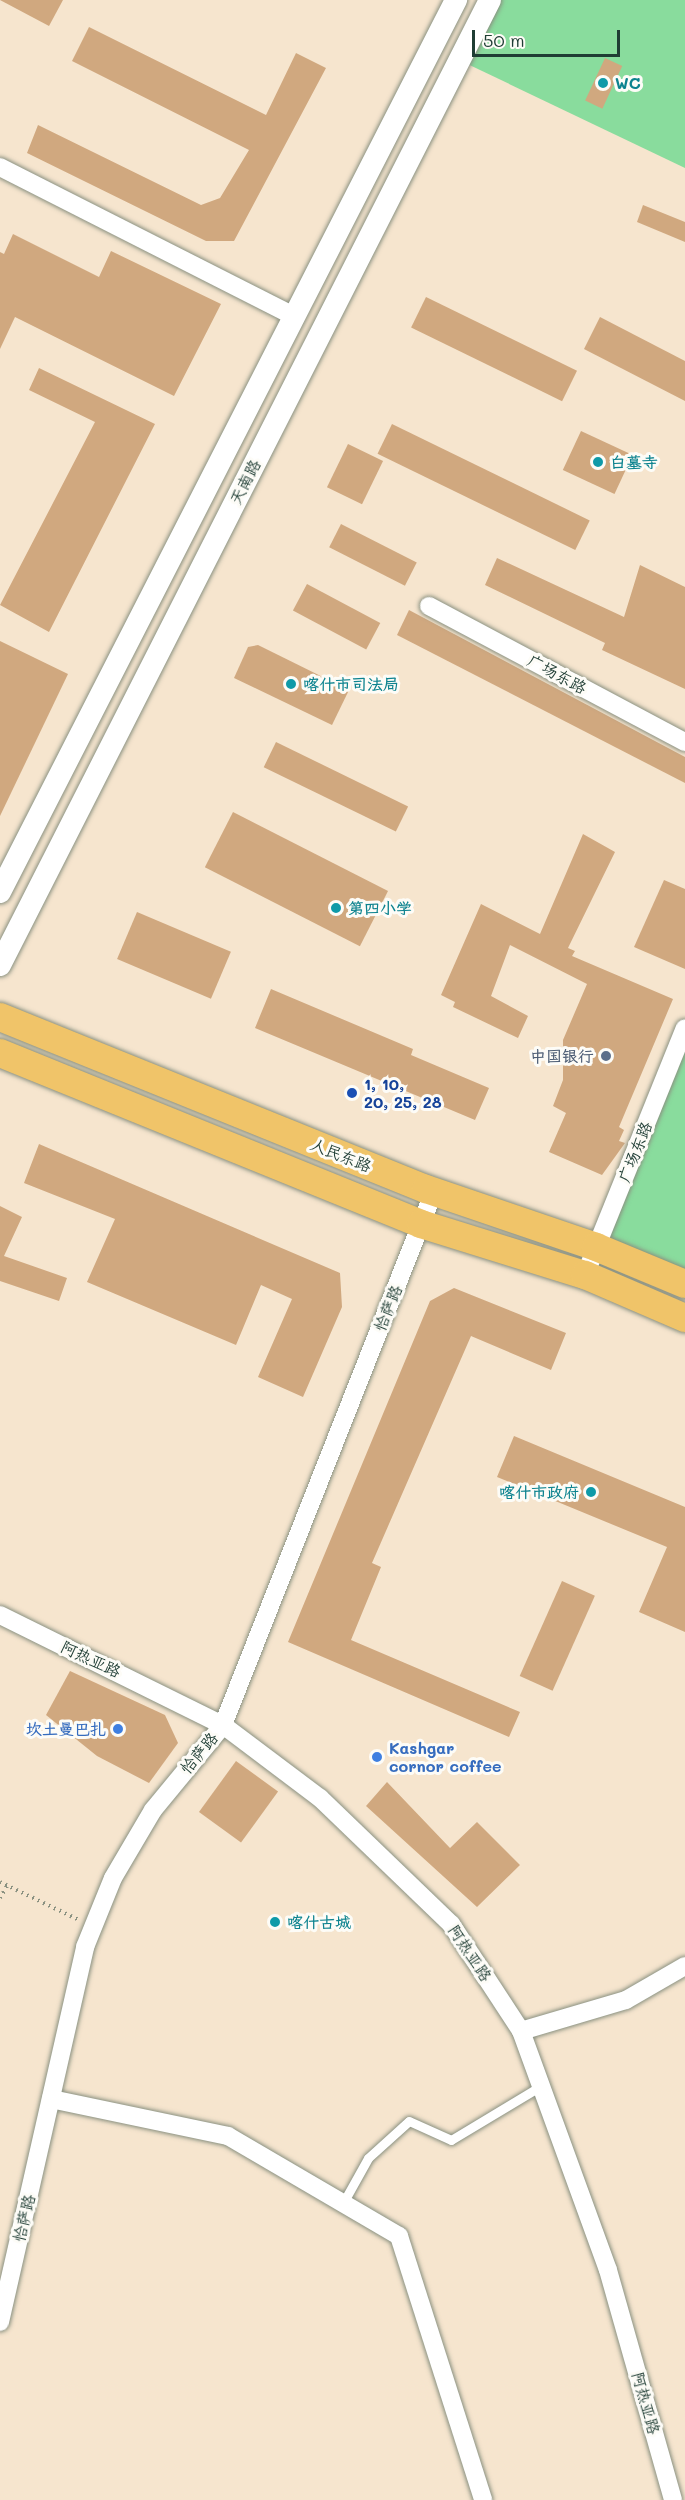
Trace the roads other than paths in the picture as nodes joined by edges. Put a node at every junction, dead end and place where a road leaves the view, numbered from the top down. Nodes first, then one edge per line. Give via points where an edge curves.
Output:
1 (456, 0) edge
2 (490, 0) edge
3 (0, 167) edge
4 (294, 316) junction
5 (429, 606) dead end
6 (685, 742) edge
7 (0, 892) edge
8 (0, 965) edge
9 (0, 1017) edge
10 (685, 1028) edge
11 (0, 1053) edge
12 (434, 1191) junction
13 (421, 1224) junction
14 (596, 1247) junction
15 (585, 1275) junction
16 (685, 1284) edge
17 (685, 1318) edge
18 (0, 1615) edge
19 (223, 1725) junction
20 (685, 1966) edge
21 (522, 2031) junction
22 (542, 2086) junction
23 (51, 2099) junction
24 (343, 2203) junction
25 (0, 2322) edge
26 (483, 2500) edge
27 (673, 2500) edge

1 - 4 street, 天南路
2 - 8 street, 天南路
3 - 4 street
4 - 7 street, 天南路
5 - 6 street, 广场东路
9 - 12 main road, 人民东路
10 - 14 street, 广场东路
11 - 13 main road, 人民东路
12 - 13 street, 恰萨路
12 - 14 main road, 人民东路
13 - 15 main road, 人民东路
13 - 19 street, 恰萨路
14 - 15 street, 广场东路
14 - 16 main road, 人民东路
15 - 17 main road, 人民东路
18 - 19 street, 阿热亚路
19 - 21 street, 阿热亚路 via 320,1798 451,1924
19 - 23 street, 恰萨路 via 153,1810 112,1878 93,1927
20 - 21 street via 626,2000
21 - 22 street, 阿热亚路
22 - 24 lane via 451,2140 409,2121 368,2158
22 - 27 street, 阿热亚路 via 608,2270
23 - 24 street via 168,2120 228,2136
23 - 25 street, 恰萨路
24 - 26 street via 378,2221 406,2248

